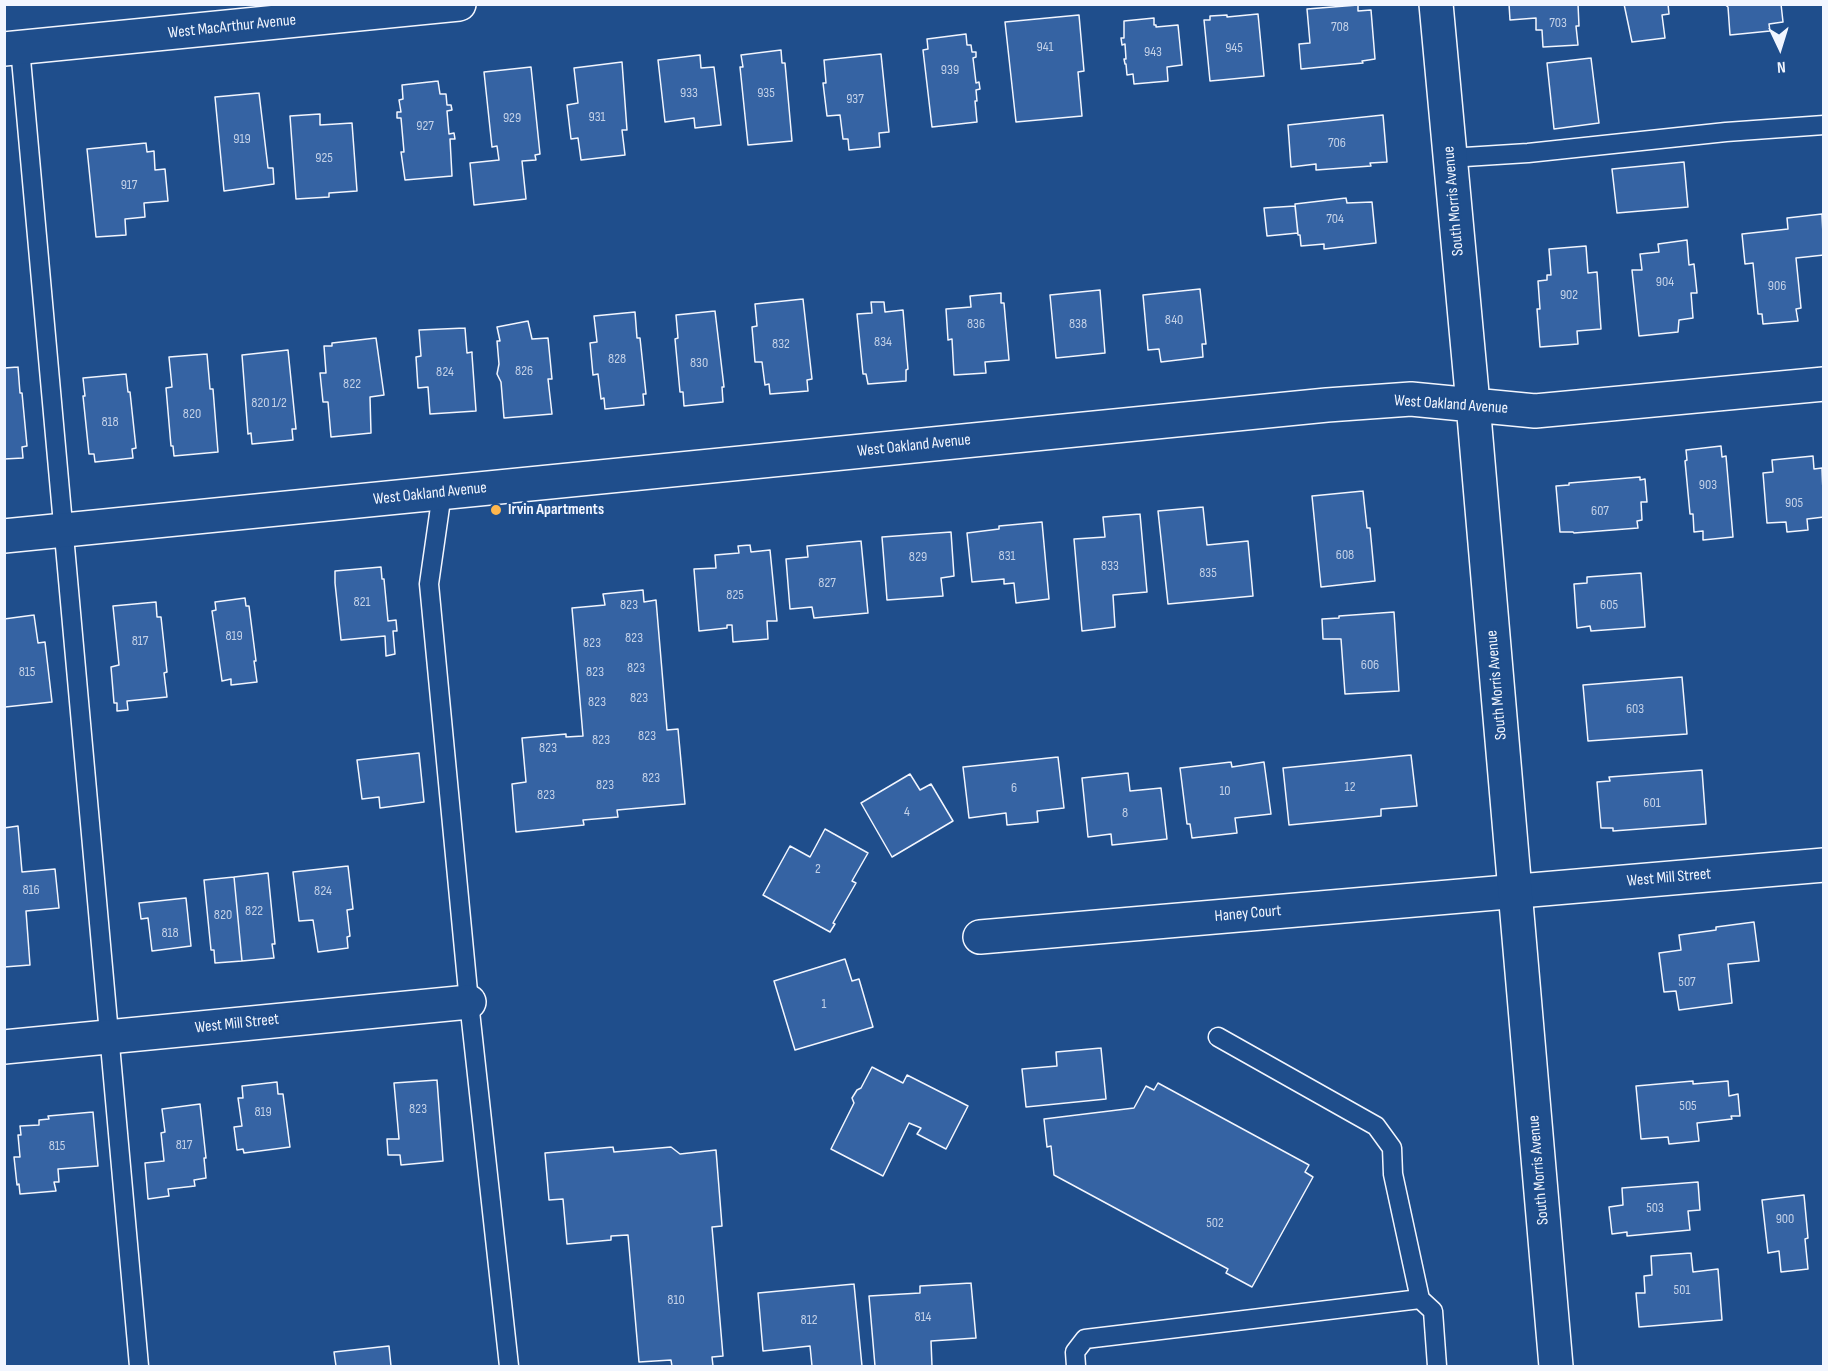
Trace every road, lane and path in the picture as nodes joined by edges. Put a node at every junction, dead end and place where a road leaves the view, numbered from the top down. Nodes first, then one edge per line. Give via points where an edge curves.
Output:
1 (459, 4) edge
2 (1436, 4) edge
3 (12, 48) edge
4 (1824, 124) edge
5 (1449, 158) junction
6 (1824, 384) edge
7 (1473, 404) junction
8 (442, 493) junction
9 (63, 530) junction
10 (4, 536) edge
11 (1824, 865) edge
12 (1515, 891) junction
13 (980, 937) dead end
14 (469, 1002) junction
15 (110, 1036) junction
16 (1218, 1037) dead end
17 (4, 1047) edge
18 (1420, 1299) junction
19 (139, 1366) edge
20 (509, 1366) edge
21 (1076, 1366) edge
22 (1437, 1366) edge
23 (1556, 1366) edge

1 - 3 main road, West MacArthur Avenue
2 - 5 main road, South Morris Avenue
3 - 9 lane
4 - 5 lane
5 - 7 main road, South Morris Avenue
6 - 7 main road, West Oakland Avenue via 1535,411
7 - 8 main road, West Oakland Avenue via 1411,399 1327,405
7 - 12 main road, South Morris Avenue
8 - 9 main road, West Oakland Avenue
8 - 14 lane via 429,584
9 - 10 main road, West Oakland Avenue
9 - 15 lane
11 - 12 main road, West Mill Street
12 - 13 main road, Haney Court
12 - 23 main road, South Morris Avenue
14 - 15 main road, West Mill Street
14 - 20 lane
15 - 17 main road, West Mill Street
15 - 19 lane
16 - 18 lane via 1376,1126 1392,1148 1393,1174
18 - 21 lane via 1085,1339 1075,1352
18 - 22 lane via 1433,1311

